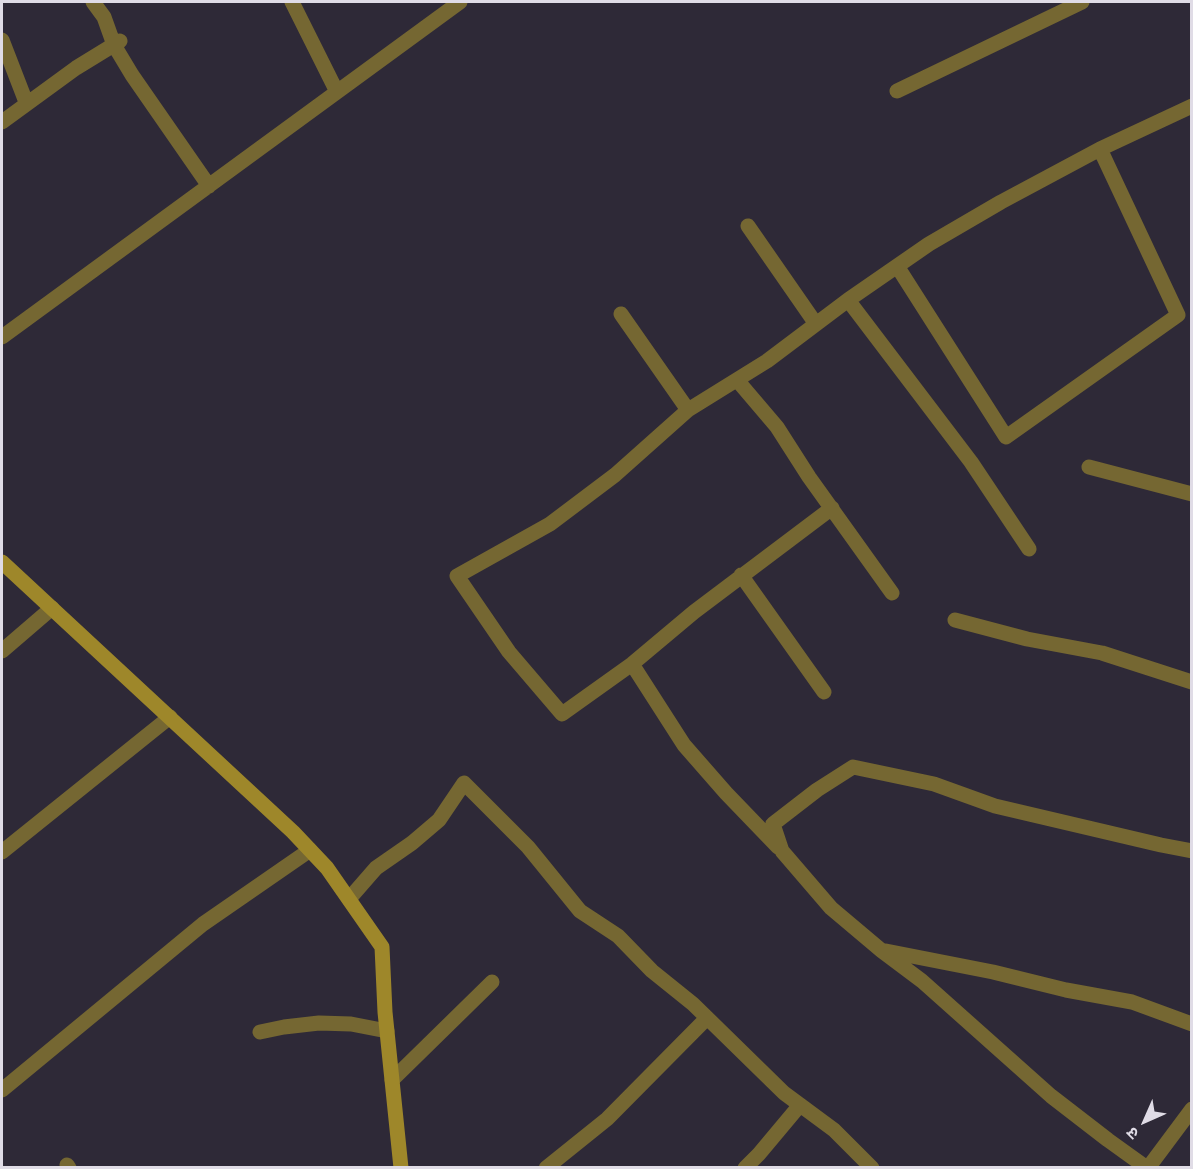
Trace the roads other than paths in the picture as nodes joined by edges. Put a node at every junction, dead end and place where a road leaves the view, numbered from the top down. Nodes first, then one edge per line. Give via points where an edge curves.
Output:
1 (93, 2) edge
2 (292, 2) edge
3 (460, 2) edge
4 (1082, 2) edge
5 (2, 40) edge
6 (117, 43) junction
7 (897, 91) dead end
8 (337, 92) junction
9 (26, 102) junction
10 (1191, 106) edge
11 (2, 122) edge
12 (1100, 149) junction
13 (208, 186) junction
14 (748, 226) dead end
15 (897, 266) junction
16 (848, 300) junction
17 (621, 314) dead end
18 (816, 324) junction
19 (2, 337) edge
20 (737, 380) junction
21 (688, 410) junction
22 (1089, 467) dead end
23 (1191, 494) edge
24 (832, 508) junction
25 (1029, 549) dead end
26 (2, 562) edge
27 (741, 575) junction
28 (892, 593) dead end
29 (52, 608) junction
30 (955, 620) dead end
31 (2, 651) edge
32 (632, 664) junction
33 (1191, 682) edge
34 (824, 692) dead end
35 (170, 717) junction
36 (310, 850) junction
37 (1191, 850) edge
38 (782, 851) junction
39 (2, 852) edge
40 (349, 898) junction
41 (882, 951) junction
42 (492, 982) dead end
43 (708, 1018) junction
44 (1191, 1024) edge
45 (387, 1031) junction
46 (260, 1032) dead end
47 (392, 1080) junction
48 (2, 1090) edge
49 (800, 1105) junction
50 (1191, 1109) edge
51 (401, 1167) edge
52 (546, 1167) edge
53 (745, 1167) edge
54 (872, 1167) edge
55 (1148, 1167) edge

1 - 6 street
2 - 8 street
3 - 8 street
4 - 7 street
5 - 9 street
6 - 9 street
6 - 13 street via 132,75
8 - 13 street
9 - 11 street
10 - 12 street
12 - 15 street via 990,208
12 - 15 street via 1178,315 1006,437
13 - 19 street
14 - 18 street
15 - 16 street
16 - 18 street
16 - 25 street via 971,462
17 - 21 street
18 - 20 street
20 - 21 street
20 - 24 street via 777,427
21 - 32 street via 615,475 550,524 457,576 509,652 562,714
22 - 23 street
24 - 27 street
24 - 28 street
26 - 29 street
27 - 32 street
27 - 34 street
29 - 31 street
29 - 35 street
30 - 33 street via 1102,653
32 - 38 street via 684,745
35 - 36 street
35 - 39 street
36 - 40 street
36 - 48 street via 203,924
37 - 38 street via 995,806 934,784 853,767 773,824
38 - 41 street via 831,908
40 - 43 street via 376,868 439,820 464,783 528,847 580,911 618,936
40 - 45 street via 382,947
41 - 44 street via 1132,1002
41 - 55 street via 922,981 1051,1096
42 - 47 street
43 - 49 street
43 - 52 street via 607,1119
45 - 46 street via 319,1023
45 - 47 street
47 - 51 street
49 - 53 street
49 - 54 street via 834,1130
50 - 55 street

